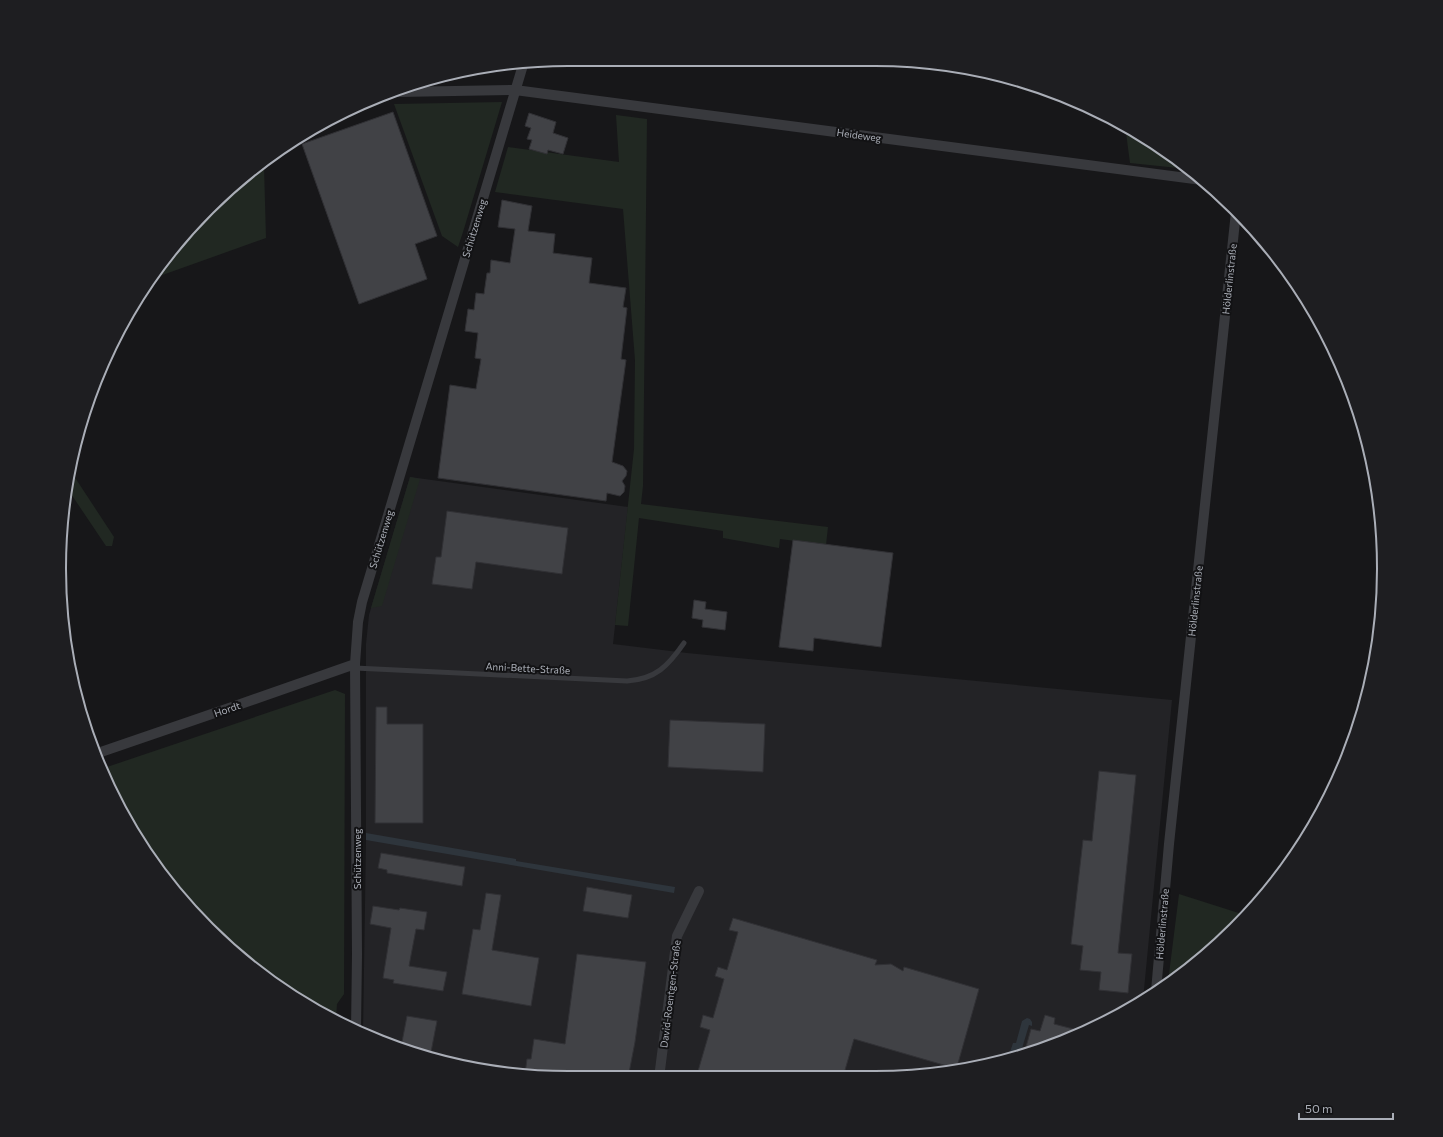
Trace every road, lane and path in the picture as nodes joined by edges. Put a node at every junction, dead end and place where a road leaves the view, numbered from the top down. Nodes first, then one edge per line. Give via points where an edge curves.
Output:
1 (522, 68) edge
2 (516, 90) junction
3 (411, 92) edge
4 (1191, 178) edge
5 (1235, 219) edge
6 (684, 643) dead end
7 (355, 666) junction
8 (101, 751) edge
9 (700, 891) dead end
10 (1157, 984) edge
11 (356, 1024) edge
12 (660, 1071) edge

1 - 2 street, Schützenweg
2 - 3 street, Heideweg
2 - 4 street, Heideweg
2 - 7 street, Schützenweg via 362,602
5 - 10 street, Hölderlinstraße
6 - 7 lane, Anni-Bette-Straße via 674,658 661,670 647,678 635,680
7 - 8 street, Hordt
7 - 11 street, Schützenweg
9 - 12 street, David-Roentgen-Straße via 677,936

